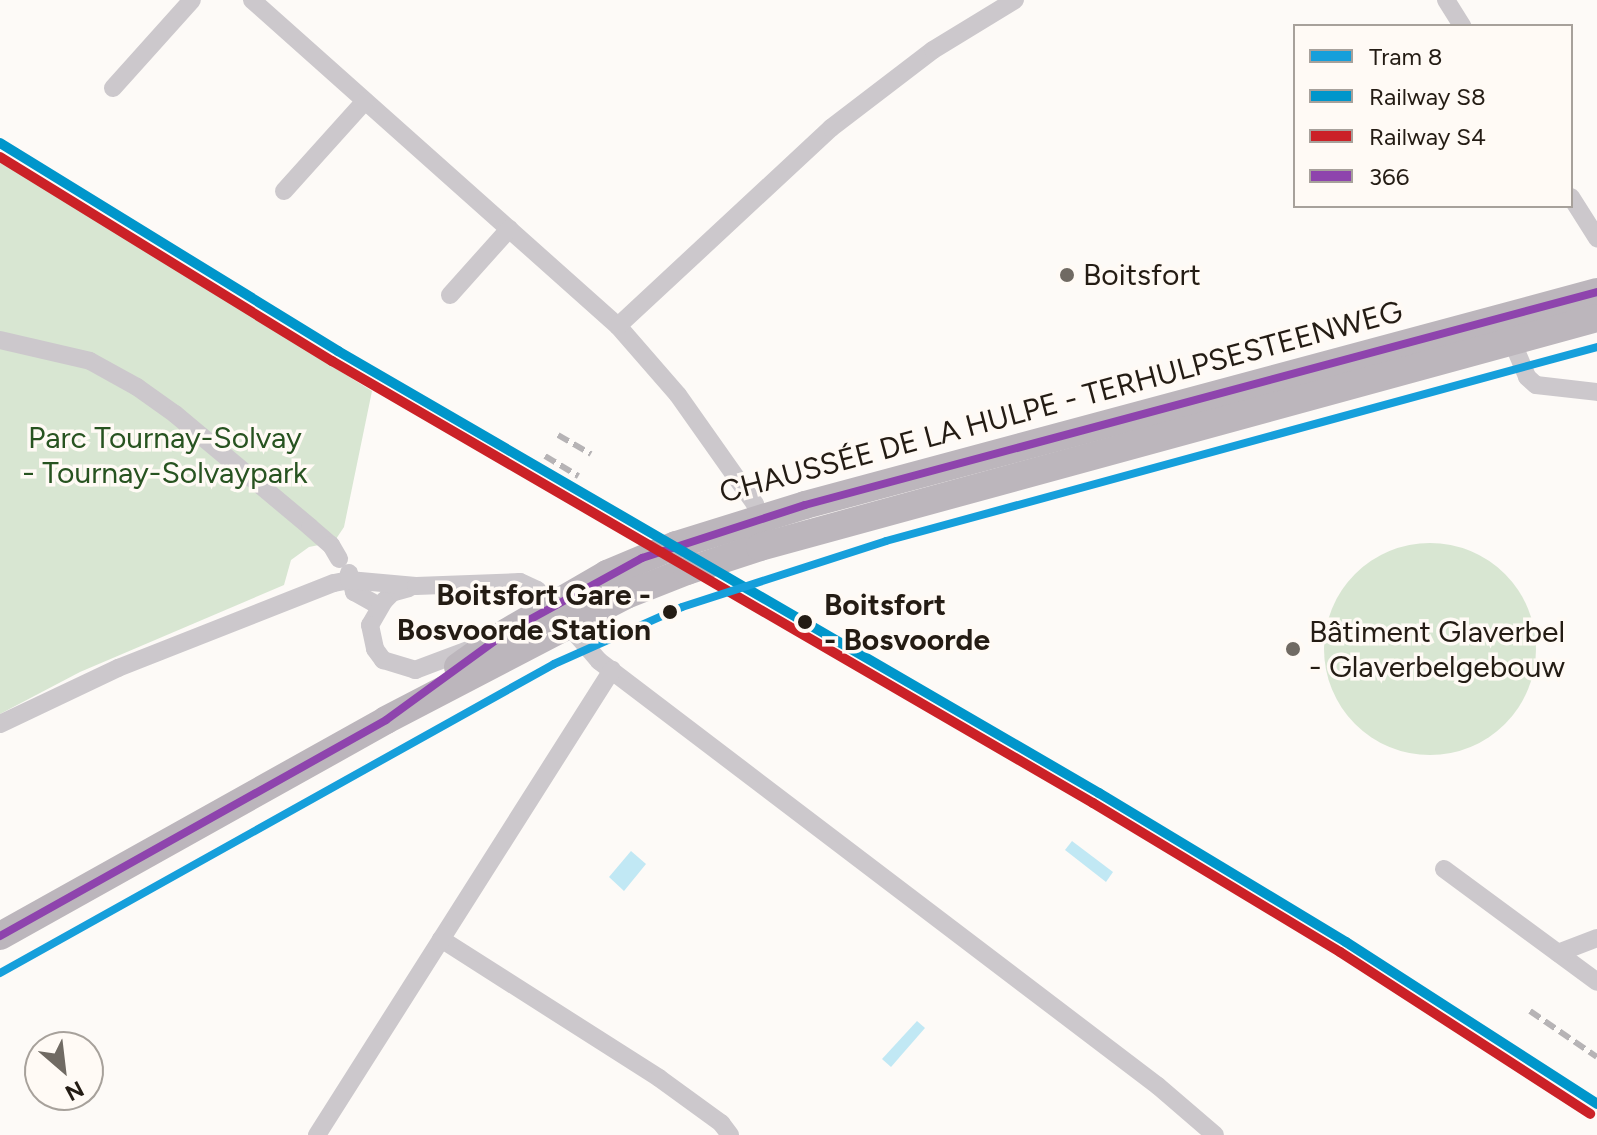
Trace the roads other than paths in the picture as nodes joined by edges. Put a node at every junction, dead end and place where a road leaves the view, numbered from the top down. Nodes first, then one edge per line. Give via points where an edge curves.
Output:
1 (192, 0) edge
2 (252, 0) edge
3 (1015, 0) edge
4 (1446, 0) edge
5 (1461, 24) edge
6 (113, 88) dead end
7 (365, 101) junction
8 (284, 191) dead end
9 (1573, 200) edge
10 (509, 229) junction
11 (1597, 238) edge
12 (1597, 292) edge
13 (450, 295) dead end
14 (1597, 318) edge
15 (618, 326) junction
16 (0, 340) edge
17 (1512, 341) junction
18 (1597, 392) edge
19 (760, 518) junction
20 (345, 568) junction
21 (416, 586) junction
22 (379, 606) junction
23 (561, 616) junction
24 (507, 632) junction
25 (612, 670) junction
26 (386, 720) junction
27 (0, 724) edge
28 (1444, 869) dead end
29 (0, 936) edge
30 (1597, 938) edge
31 (441, 939) junction
32 (1558, 953) junction
33 (1597, 982) edge
34 (317, 1135) edge
35 (730, 1135) edge
36 (1215, 1135) edge

1 - 6 street
2 - 7 street
3 - 15 street via 933,50 831,128
4 - 5 street
7 - 8 street
7 - 10 street
9 - 11 street
10 - 13 street
10 - 15 street
12 - 19 main road, CHAUSSÉE DE LA HULPE - TERHULPSESTEENWEG
14 - 17 main road, CHAUSSÉE DE LA HULPE - TERHULPSESTEENWEG
15 - 19 street via 678,395
16 - 20 street via 90,361 110,371 175,414 310,527 331,545
17 - 18 street via 1527,377 1536,385
17 - 23 main road, CHAUSSÉE DE LA HULPE - TERHULPSESTEENWEG via 760,547
19 - 23 main road, CHAUSSÉE DE LA HULPE - TERHULPSESTEENWEG via 642,558
20 - 21 street
20 - 22 street via 354,592
20 - 27 street
21 - 22 street via 392,593
21 - 23 street via 520,582 537,590
22 - 24 street via 370,625 375,649 383,660 402,669 427,668
23 - 24 main road, CHAUSSÉE DE LA HULPE - TERHULPSESTEENWEG
23 - 25 street
23 - 26 main road, CHAUSSÉE DE LA HULPE - TERHULPSESTEENWEG
24 - 26 main road, CHAUSSÉE DE LA HULPE - TERHULPSESTEENWEG
25 - 31 street
25 - 36 street
26 - 29 main road
28 - 32 street
30 - 32 street
31 - 34 street
31 - 35 street via 659,1078
32 - 33 street

